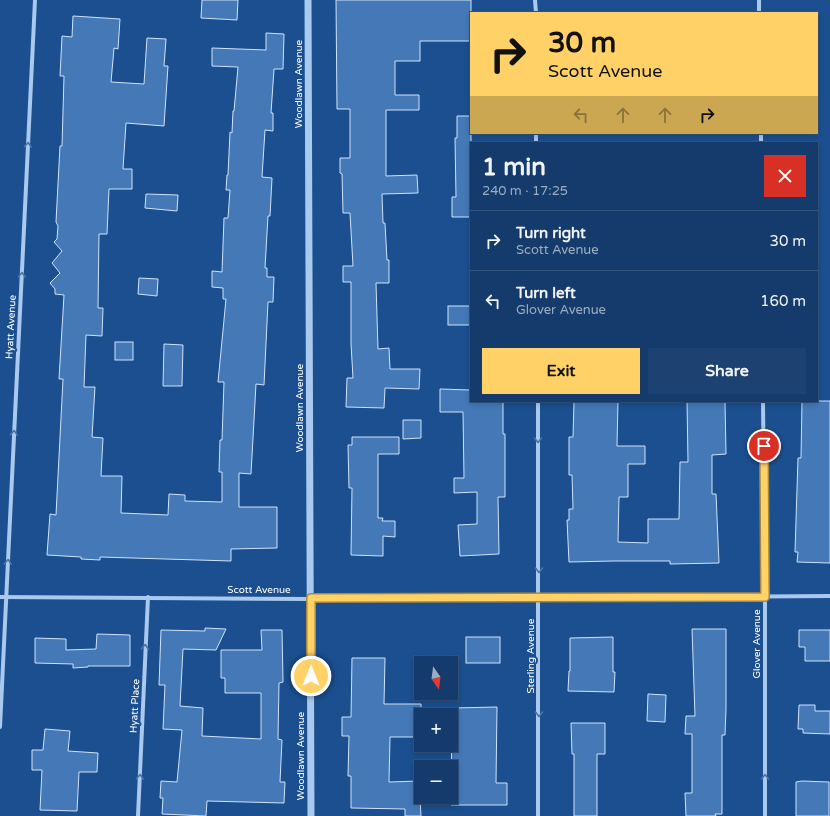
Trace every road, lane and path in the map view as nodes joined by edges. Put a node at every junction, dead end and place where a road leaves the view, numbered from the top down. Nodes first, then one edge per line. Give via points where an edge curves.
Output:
1 (35, 0) edge
2 (308, 0) edge
3 (536, 0) edge
4 (759, 0) edge
5 (536, 12) edge
6 (759, 12) edge
7 (538, 402) edge
8 (763, 402) edge
9 (0, 596) edge
10 (830, 596) edge
11 (6, 597) junction
12 (148, 597) junction
13 (765, 597) junction
14 (311, 598) junction
15 (539, 598) junction
16 (0, 727) edge
17 (138, 816) edge
18 (311, 816) edge
19 (538, 816) edge
20 (764, 816) edge

11 -> 1 street, Hyatt Avenue
2 - 14 street, Woodlawn Avenue
3 - 5 street
4 - 6 street
7 -> 15 street, Sterling Avenue
8 - 13 street, Glover Avenue
9 - 11 street, Scott Avenue
10 - 13 street, Scott Avenue
11 - 12 street, Scott Avenue
11 - 16 street, Hyatt Avenue
12 - 14 street, Scott Avenue
17 -> 12 street, Hyatt Place
13 - 15 street, Scott Avenue
20 -> 13 street, Glover Avenue
14 - 15 street, Scott Avenue
14 - 18 street, Woodlawn Avenue
15 -> 19 street, Sterling Avenue

